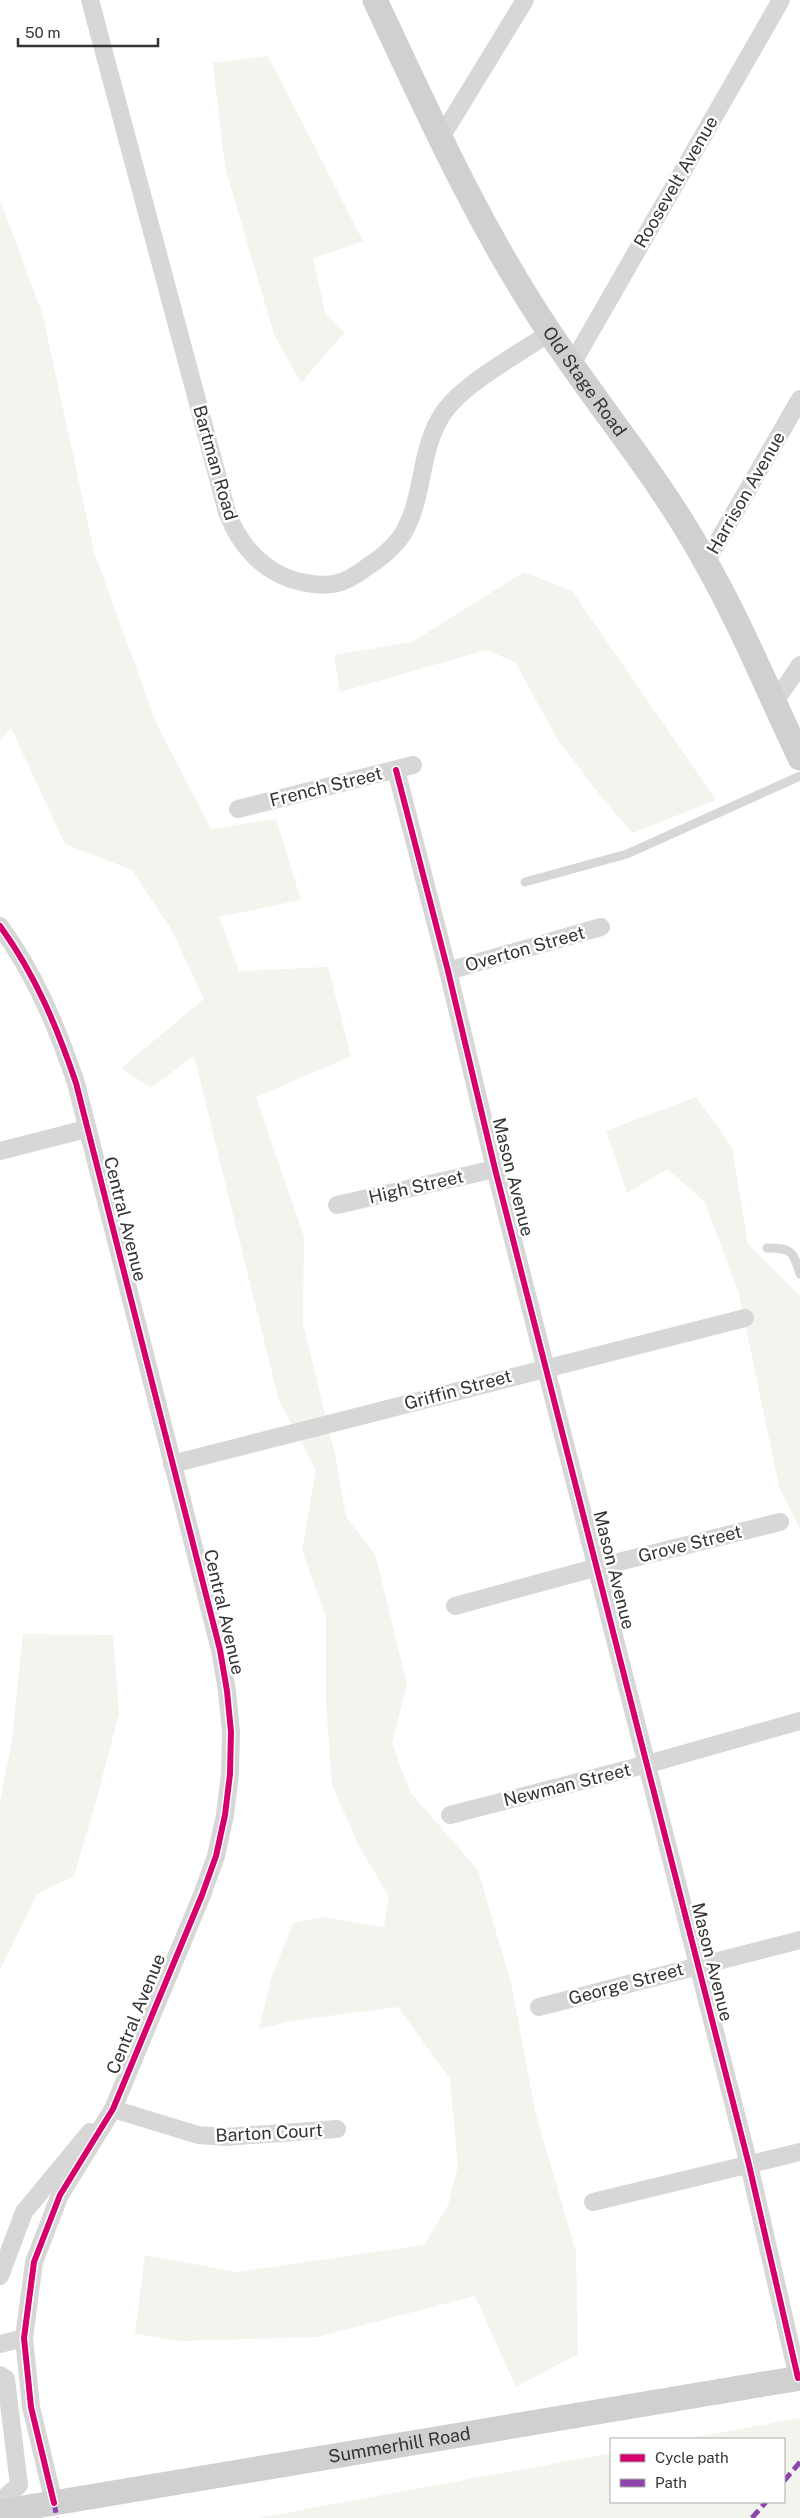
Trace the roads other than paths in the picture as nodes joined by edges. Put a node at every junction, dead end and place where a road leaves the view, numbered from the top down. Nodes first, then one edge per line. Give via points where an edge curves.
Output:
1 (90, 0) edge
2 (375, 0) edge
3 (524, 0) edge
4 (781, 0) edge
5 (440, 139) junction
6 (549, 333) junction
7 (572, 364) junction
8 (800, 399) edge
9 (706, 562) junction
10 (800, 666) edge
11 (774, 703) junction
12 (800, 758) edge
13 (404, 768) joint
14 (800, 776) edge
15 (238, 810) dead end
16 (525, 882) dead end
17 (0, 926) edge
18 (601, 927) dead end
19 (448, 971) junction
20 (86, 1129) junction
21 (0, 1151) edge
22 (495, 1169) junction
23 (337, 1205) dead end
24 (767, 1248) dead end
25 (800, 1274) edge
26 (745, 1318) dead end
27 (546, 1368) junction
28 (172, 1464) junction
29 (780, 1522) dead end
30 (598, 1567) junction
31 (455, 1606) dead end
32 (800, 1721) edge
33 (648, 1764) junction
34 (450, 1815) dead end
35 (800, 1940) edge
36 (697, 1965) junction
37 (539, 2007) dead end
38 (114, 2109) junction
39 (338, 2129) dead end
40 (800, 2152) edge
41 (749, 2166) junction
42 (593, 2202) dead end
43 (0, 2276) edge
44 (24, 2338) junction
45 (0, 2344) edge
46 (0, 2375) edge
47 (799, 2378) edge
48 (54, 2502) junction
49 (2, 2504) edge

1 - 6 street, Bartman Road via 227,512 242,544 274,572 315,585 339,584 356,576 390,549 404,531 413,509 423,460 443,413 452,401
2 - 5 street, Old Stage Road
3 - 5 street
4 - 7 street, Roosevelt Avenue
5 - 6 street, Old Stage Road
6 - 7 street, Old Stage Road
7 - 9 street, Old Stage Road via 672,503
8 - 9 street, Harrison Avenue
9 - 11 street, Old Stage Road
10 - 11 street
11 - 12 street, Old Stage Road
13 - 15 street, French Street
13 - 19 street, Mason Avenue
14 - 16 lane via 627,854
17 - 20 street, Central Avenue via 39,988 60,1034
18 - 19 street, Overton Street
19 - 22 street, Mason Avenue
20 - 21 street
20 - 28 street, Central Avenue
22 - 23 street, High Street
22 - 27 street, Mason Avenue
24 - 25 lane via 786,1248 794,1255
26 - 27 street, Griffin Street
27 - 28 street, Griffin Street
27 - 30 street, Mason Avenue
28 - 38 street, Central Avenue via 220,1650 231,1732 230,1774 225,1815 205,1888
29 - 30 street, Grove Street
30 - 31 street, Grove Street
30 - 33 street, Mason Avenue
32 - 33 street, Newman Street
33 - 34 street, Newman Street
33 - 36 street, Mason Avenue
35 - 36 street, George Street
36 - 37 street, George Street
36 - 41 street, Mason Avenue
38 - 39 street, Barton Court via 198,2135 226,2138
38 - 43 street, Central Avenue via 78,2144 24,2212
38 - 44 street, Central Avenue via 60,2195 40,2245 34,2262
40 - 41 street
41 - 42 street
41 - 47 street, Mason Avenue
44 - 45 street
44 - 48 street, Central Avenue via 31,2407
46 - 49 street via 6,2379 19,2485
47 - 48 street, Summerhill Road
48 - 49 street, Summerhill Road

